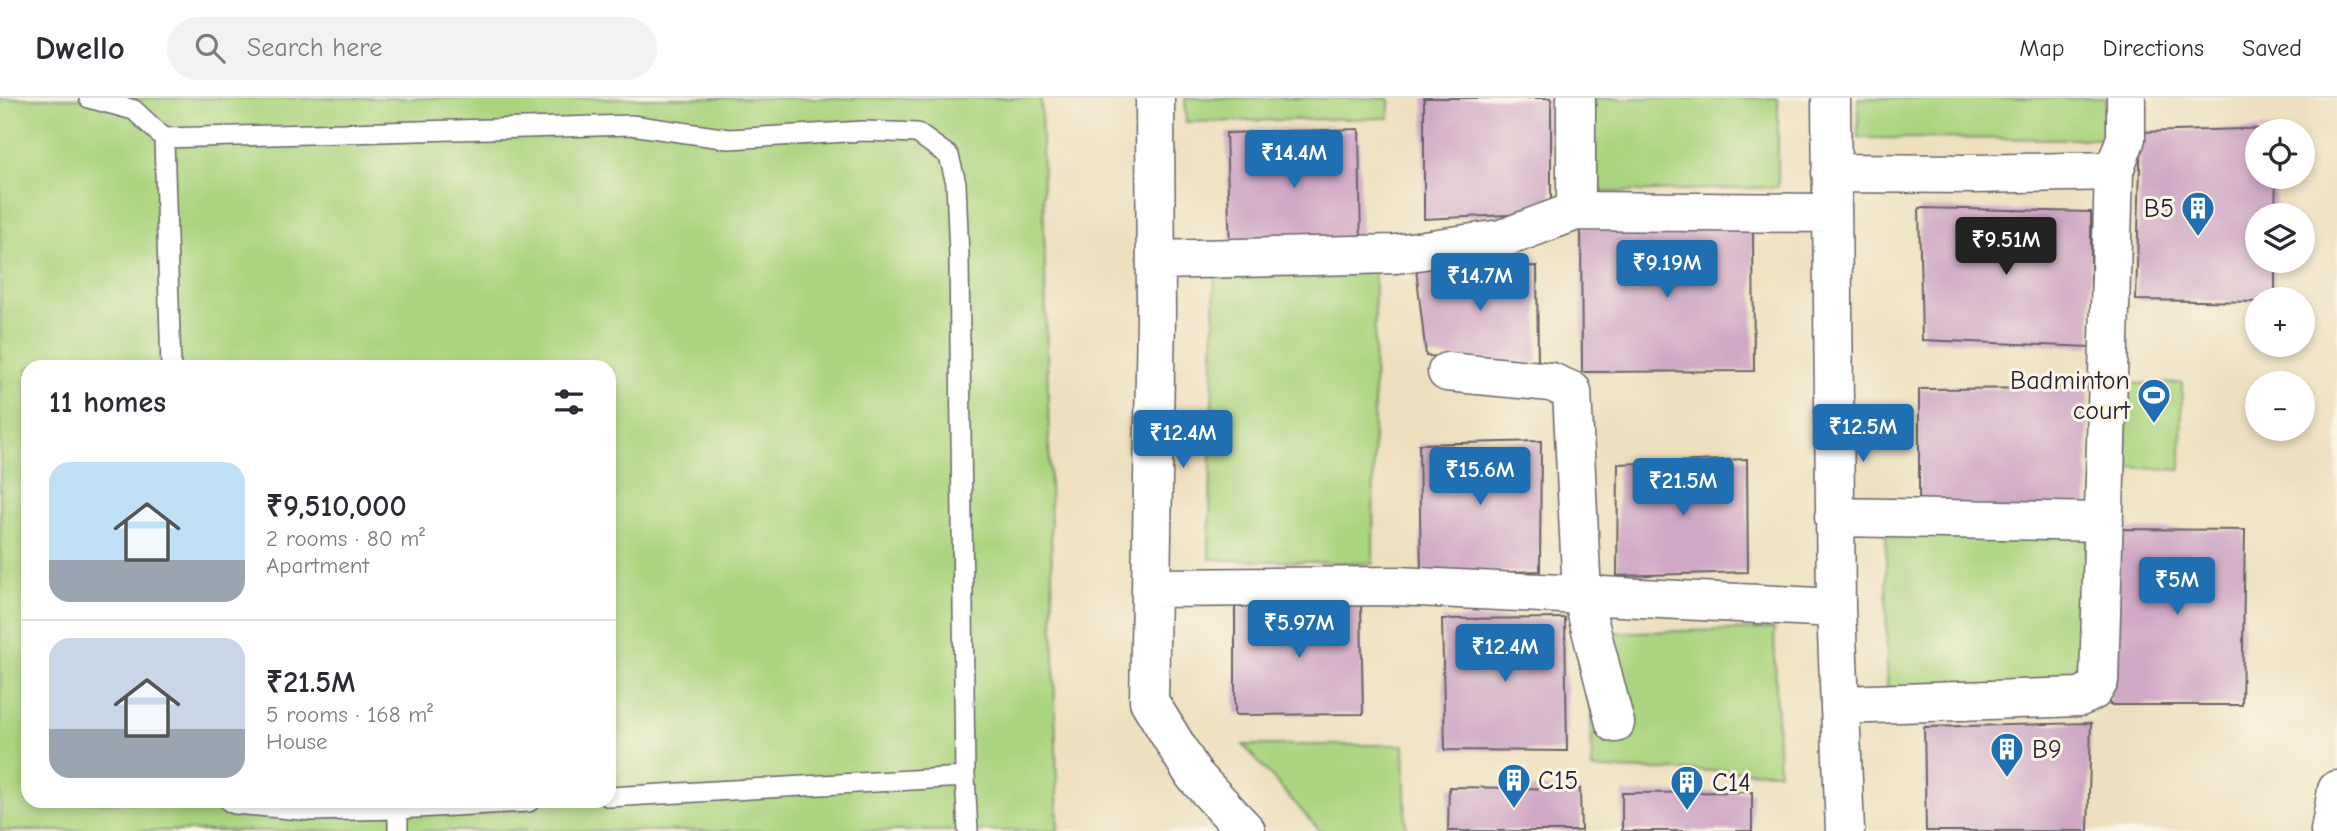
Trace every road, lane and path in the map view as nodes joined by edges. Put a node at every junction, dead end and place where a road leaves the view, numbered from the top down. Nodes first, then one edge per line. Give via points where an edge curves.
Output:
1 (89, 98) edge
2 (1155, 98) edge
3 (1576, 98) edge
4 (1831, 98) edge
5 (2126, 98) edge
6 (164, 138) junction
7 (2114, 171) junction
8 (1831, 173) junction
9 (1576, 211) junction
10 (1831, 213) junction
11 (1156, 260) junction
12 (171, 360) edge
13 (1447, 372) dead end
14 (1834, 517) junction
15 (2104, 522) junction
16 (1151, 588) junction
17 (1582, 595) junction
18 (1836, 608) junction
19 (1841, 705) junction
20 (1615, 723) dead end
21 (965, 777) junction
22 (2337, 790) edge
23 (616, 797) edge
24 (279, 808) edge
25 (417, 808) edge
26 (398, 809) junction
27 (398, 831) edge
28 (968, 831) edge
29 (1246, 831) edge
30 (1845, 831) edge
31 (2330, 831) edge

1 - 6 lane via 134,110
2 - 11 street
3 - 9 street
4 - 8 street
5 - 7 street via 2126,138
6 - 12 lane
6 - 21 lane via 631,125 729,139 864,131 917,133 949,156 956,183 959,257
7 - 8 street
7 - 15 street
8 - 10 street
9 - 10 street
9 - 11 street via 1501,239 1396,254
10 - 14 street
11 - 16 street
13 - 17 street via 1551,382 1572,391
14 - 15 street
14 - 18 street
15 - 19 street via 2100,668 2093,691 2080,697
16 - 17 street via 1398,586
16 - 29 street via 1149,701 1194,775
17 - 18 street
17 - 20 street
18 - 19 street
19 - 30 street
21 - 23 lane
21 - 28 lane
22 - 31 street
24 - 26 lane
25 - 26 lane
26 - 27 lane

